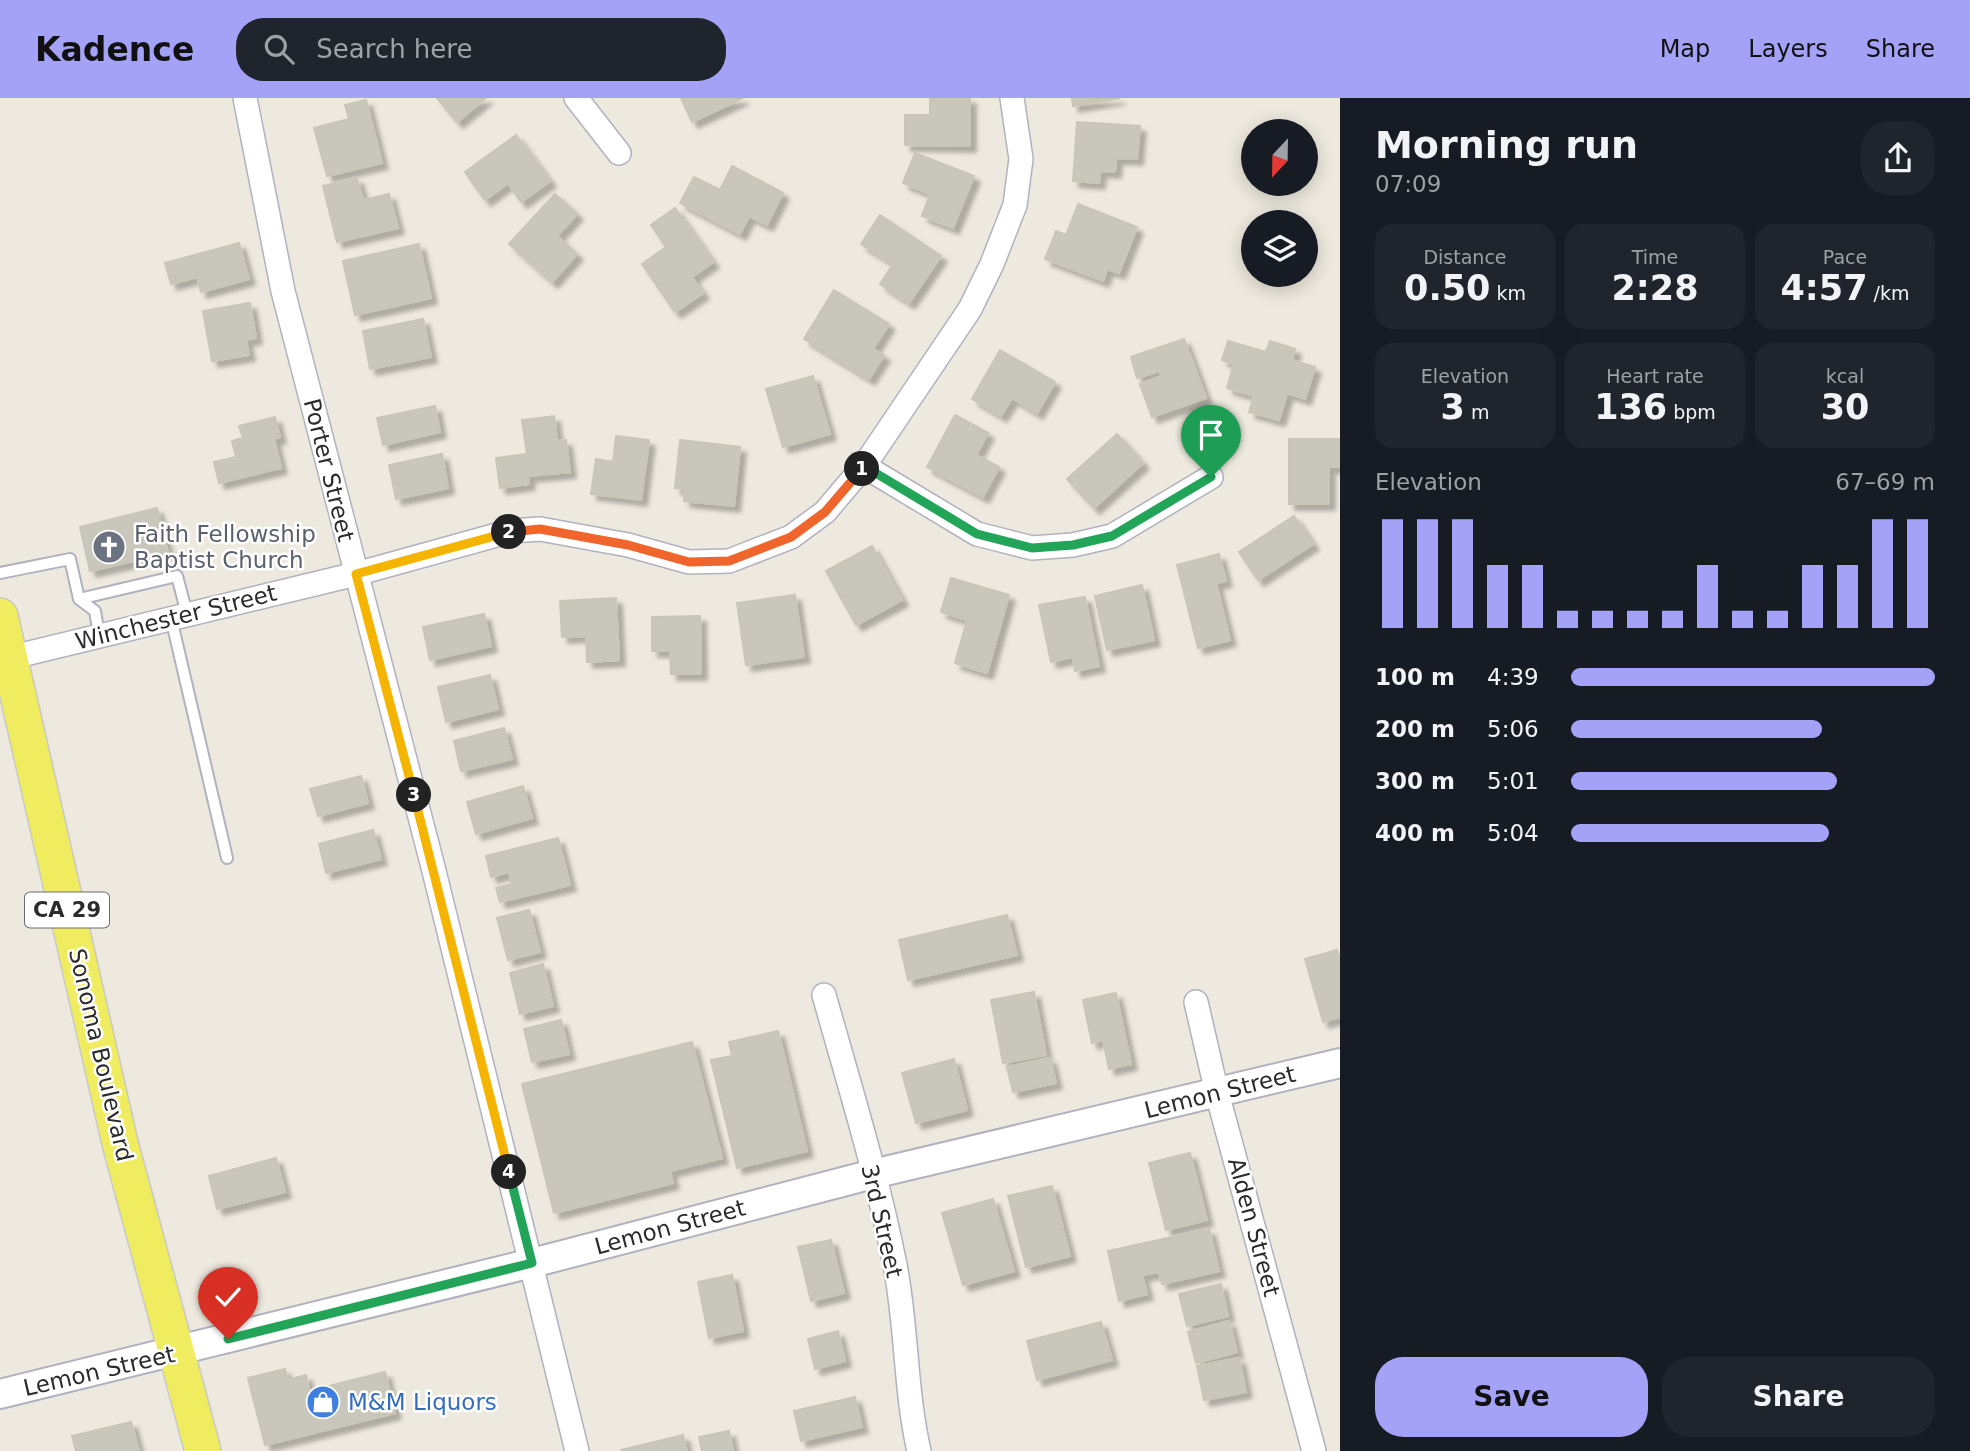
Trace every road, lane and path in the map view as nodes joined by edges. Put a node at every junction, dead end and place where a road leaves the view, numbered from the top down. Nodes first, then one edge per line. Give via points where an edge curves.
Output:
1 (245, 98) edge
2 (576, 98) edge
3 (1012, 98) edge
4 (619, 153) dead end
5 (864, 466) junction
6 (1211, 477) dead end
7 (0, 573) edge
8 (356, 574) junction
9 (79, 599) junction
10 (0, 616) edge
11 (179, 616) junction
12 (99, 635) junction
13 (5, 659) edge
14 (226, 858) dead end
15 (824, 995) dead end
16 (1196, 1002) dead end
17 (1340, 1063) edge
18 (1217, 1093) junction
19 (873, 1174) junction
20 (532, 1263) junction
21 (176, 1352) junction
22 (0, 1394) edge
23 (203, 1451) edge
24 (577, 1451) edge
25 (919, 1451) edge
26 (1314, 1451) edge

1 - 8 street, Porter Street via 283,291
2 - 4 street
3 - 5 street, Winchester Street via 1021,159 1014,205 992,264 970,309
5 - 6 street via 977,534 1032,548 1112,536
5 - 8 street, Winchester Street via 825,512 791,537 729,561 689,562 540,529 511,531
7 - 9 lane via 70,559
8 - 11 street, Winchester Street
8 - 20 street, Porter Street
9 - 11 lane via 177,576
9 - 12 lane via 95,611
10 - 13 main road, Sonoma Boulevard / CA 29
11 - 12 street, Winchester Street
11 - 14 lane
12 - 13 street, Winchester Street
13 - 21 main road, Sonoma Boulevard / CA 29 via 120,1143
15 - 19 street, 3rd Street
16 - 18 street, Alden Street
17 - 18 street, Lemon Street
18 - 19 street, Lemon Street
18 - 26 street, Alden Street
19 - 20 street, Lemon Street
19 - 25 street, 3rd Street via 895,1267
20 - 21 street, Lemon Street
20 - 24 street, Porter Street
21 - 22 street, Lemon Street
21 - 23 main road, Sonoma Boulevard / CA 29

